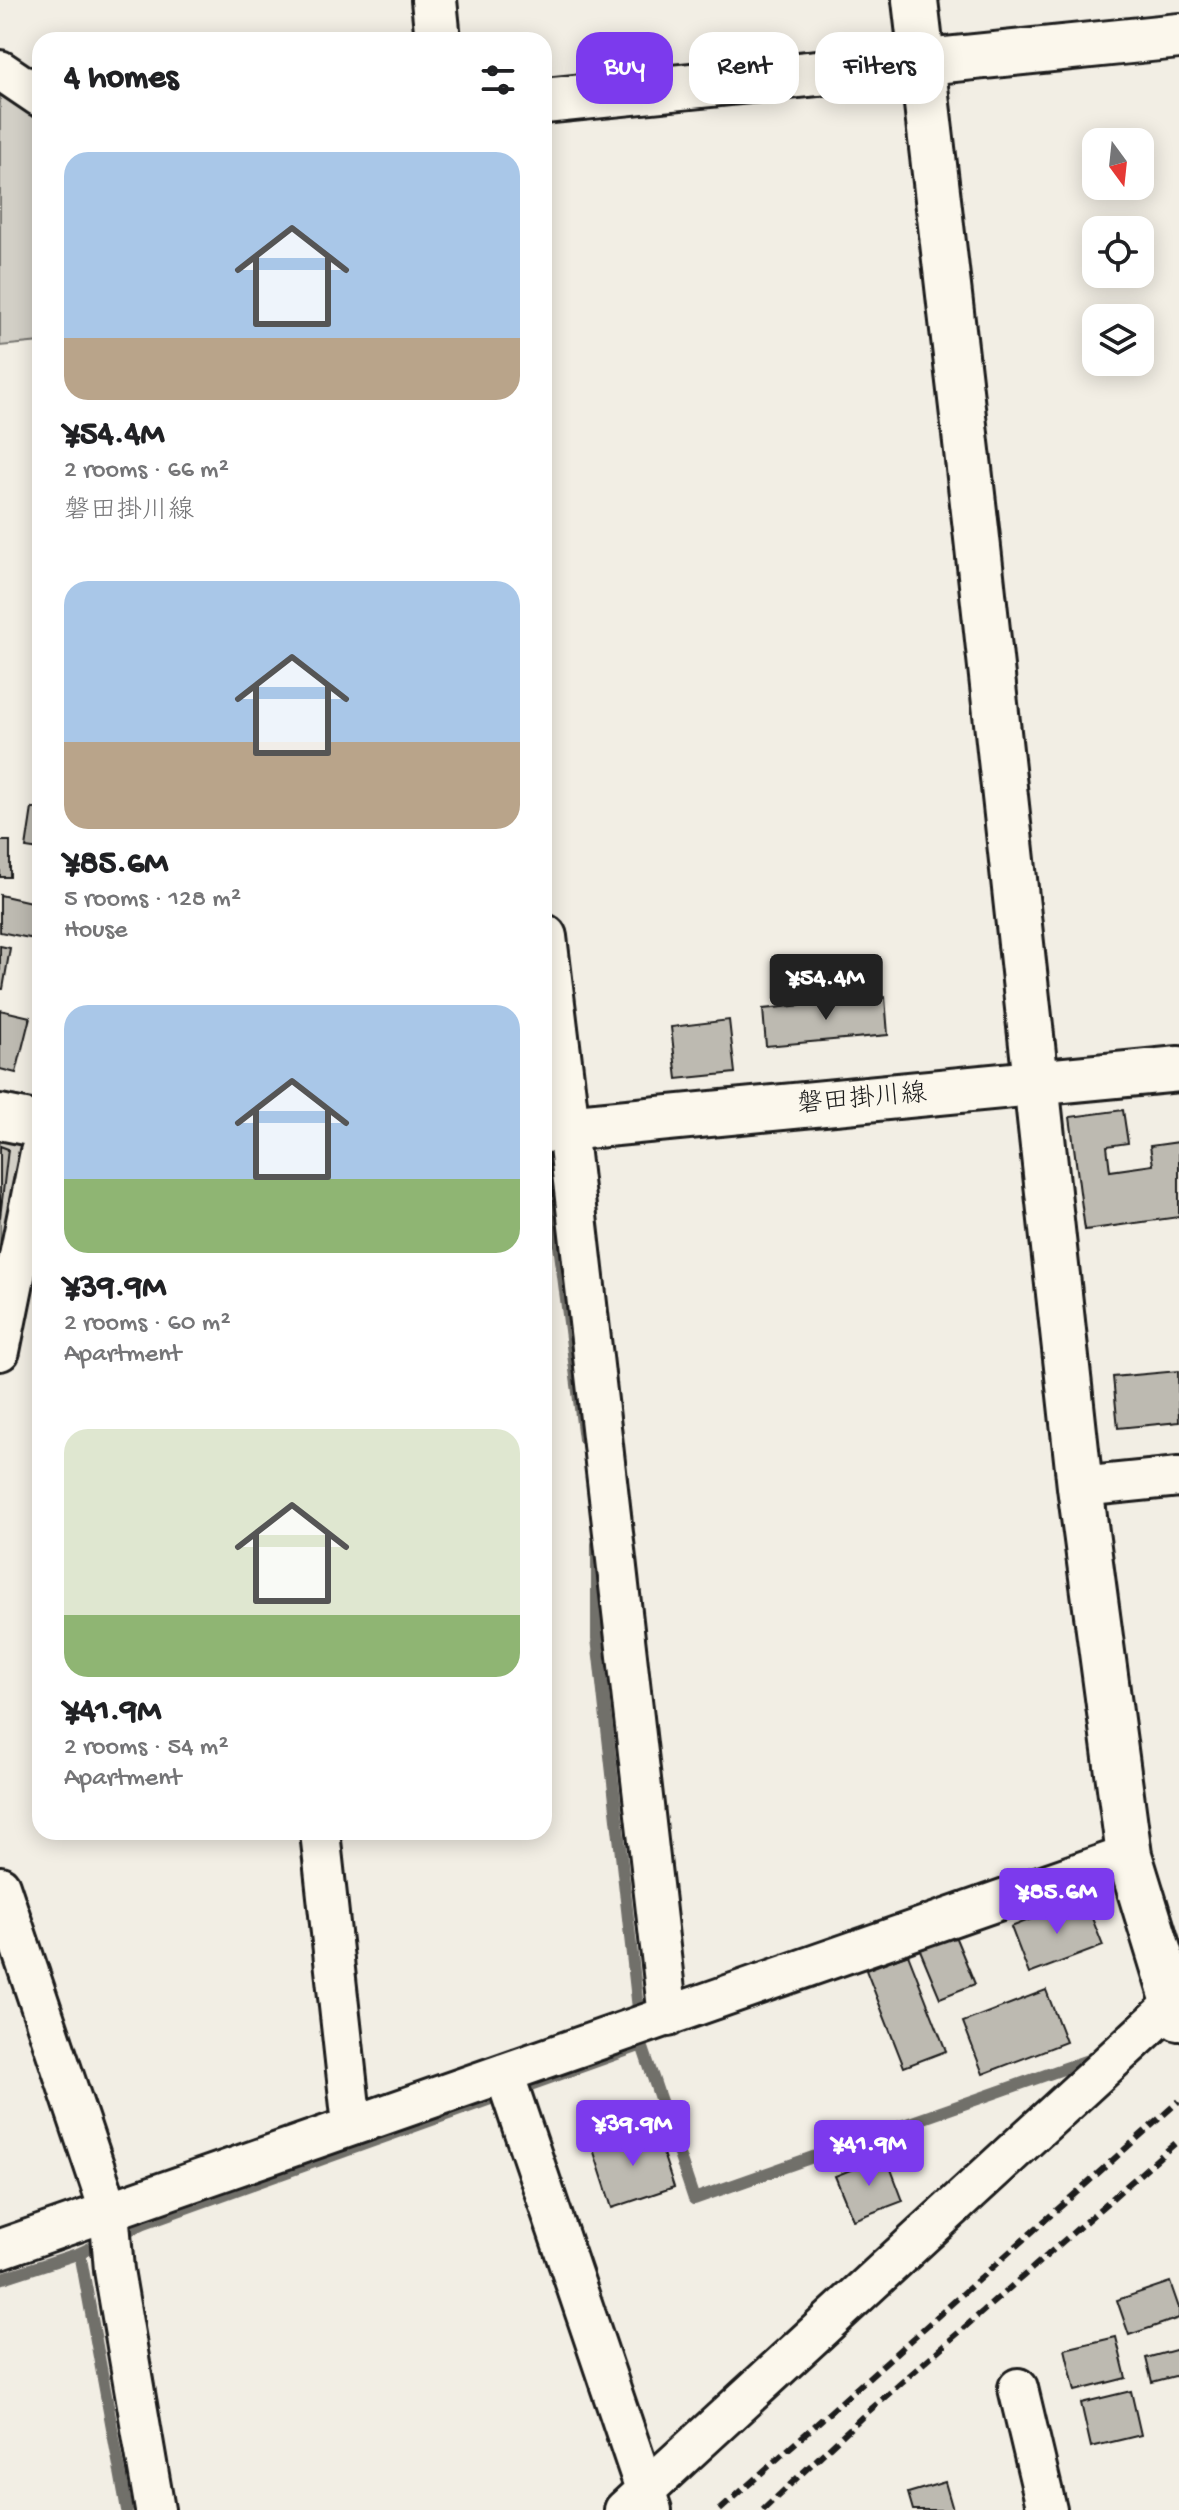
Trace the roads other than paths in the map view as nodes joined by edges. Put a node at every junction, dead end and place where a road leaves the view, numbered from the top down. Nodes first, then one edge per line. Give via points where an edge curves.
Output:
1 (434, 0) edge
2 (915, 0) edge
3 (437, 32) edge
4 (918, 32) edge
5 (1179, 36) edge
6 (944, 62) edge
7 (0, 70) edge
8 (815, 74) edge
9 (32, 92) edge
10 (552, 100) edge
11 (926, 104) edge
12 (1179, 1069) edge
13 (552, 1077) edge
14 (1035, 1085) junction
15 (0, 1117) edge
16 (32, 1123) edge
17 (555, 1129) edge
18 (32, 1192) edge
19 (0, 1351) edge
20 (1179, 1477) edge
21 (1080, 1487) junction
22 (321, 1840) edge
23 (1129, 1855) junction
24 (0, 1886) edge
25 (1178, 2006) edge
26 (668, 2017) junction
27 (504, 2073) junction
28 (352, 2125) junction
29 (109, 2210) junction
30 (0, 2249) edge
31 (1018, 2388) dead end
32 (640, 2503) edge
33 (155, 2510) edge
34 (1047, 2510) edge

1 - 3 street
2 - 4 street
5 - 6 street
7 - 9 street
8 - 10 street
11 - 14 street
12 - 14 street, 磐田掛川線
13 - 17 street
14 - 17 street, 磐田掛川線
14 - 21 street
15 - 16 street
17 - 26 street
18 - 19 street
20 - 21 street
21 - 23 street
22 - 28 street
23 - 25 street
23 - 26 street
24 - 29 street
25 - 32 street
26 - 27 street
27 - 28 street
27 - 32 street
28 - 29 street
29 - 30 street
29 - 33 street via 114,2270
31 - 34 street

